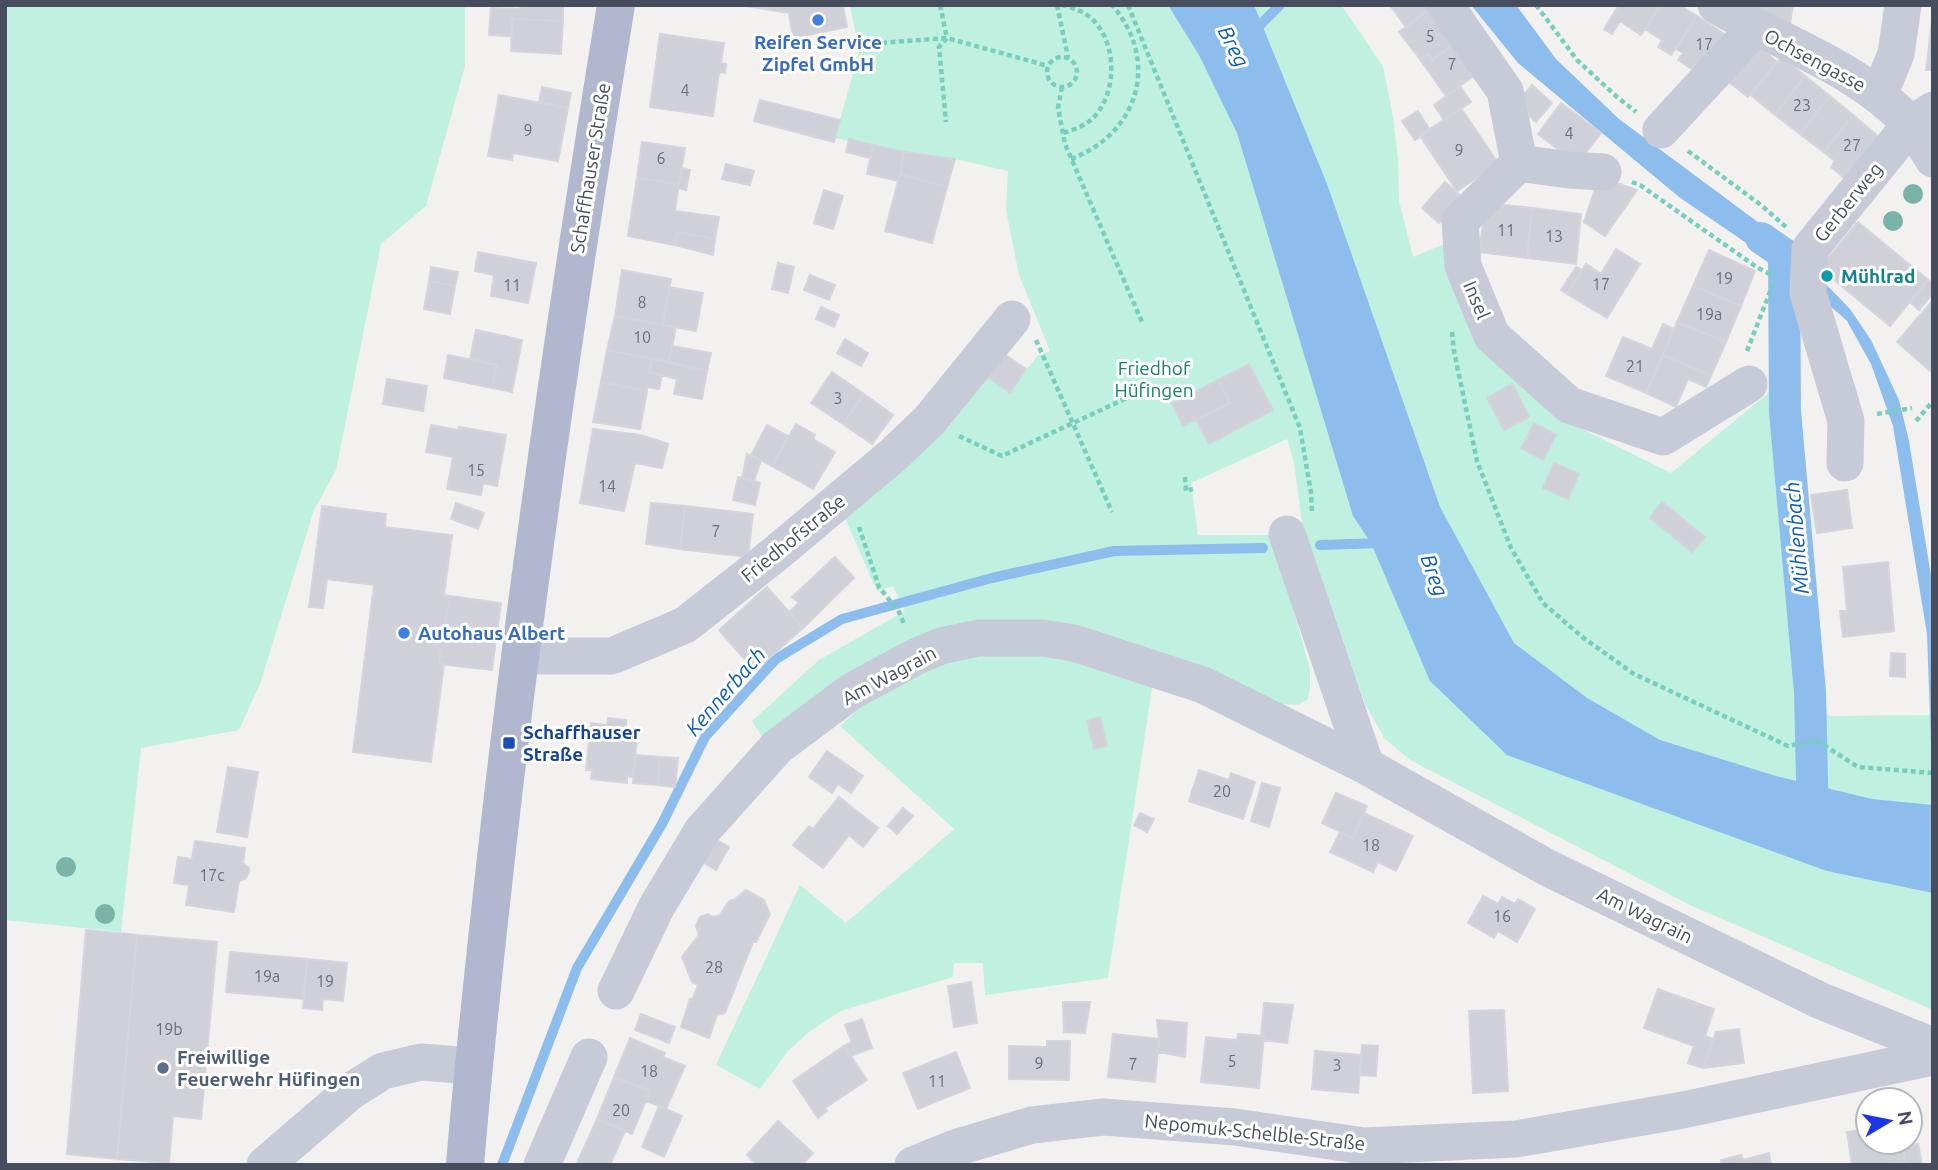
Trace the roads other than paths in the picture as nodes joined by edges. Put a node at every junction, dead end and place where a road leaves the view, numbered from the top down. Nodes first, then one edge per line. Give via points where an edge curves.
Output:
1 (616, 5) edge
2 (1445, 5) edge
3 (1716, 5) edge
4 (1903, 5) edge
5 (1755, 28) junction
6 (1879, 95) junction
7 (1922, 117) edge
8 (1661, 131) dead end
9 (1933, 159) edge
10 (1519, 163) junction
11 (1603, 172) road end
12 (1012, 319) road end
13 (1749, 384) road end
14 (1845, 463) dead end
15 (1287, 534) road end
16 (520, 656) junction
17 (1366, 766) junction
18 (616, 991) dead end
19 (1933, 1046) edge
20 (589, 1057) dead end
21 (1933, 1057) edge
22 (472, 1066) junction
23 (1363, 1155) edge
24 (466, 1157) edge
25 (265, 1165) edge
26 (542, 1165) edge
27 (913, 1165) edge

1 - 16 main road, Schaffhauser Straße
2 - 10 street via 1506,91
3 - 5 street, Ochsengasse
4 - 6 street via 1896,54
5 - 6 street, Ochsengasse
5 - 8 street
6 - 7 street, Ochsengasse
7 - 9 street, Ochsengasse
7 - 14 street, Gerberweg via 1810,249 1793,285 1846,421
10 - 11 street
10 - 13 street, Insel via 1460,221 1463,266 1492,336 1569,405 1663,437
12 - 16 street, Friedhofstraße via 929,421 892,456 685,625 612,656
15 - 17 street
16 - 22 main road, Schaffhauser Straße
17 - 18 street, Am Wagrain via 1203,685 1074,643 1012,636 941,646 852,691 777,747 702,831 657,906
17 - 19 street, Am Wagrain via 1546,867 1819,1000
20 - 26 street
21 - 23 street, Nepomuk-Schelble-Straße via 1683,1110 1516,1139
22 - 24 main road, Schaffhauser Straße
22 - 25 street via 421,1062 383,1071 351,1091
23 - 27 street, Nepomuk-Schelble-Straße via 1235,1127 1103,1117 1032,1125

